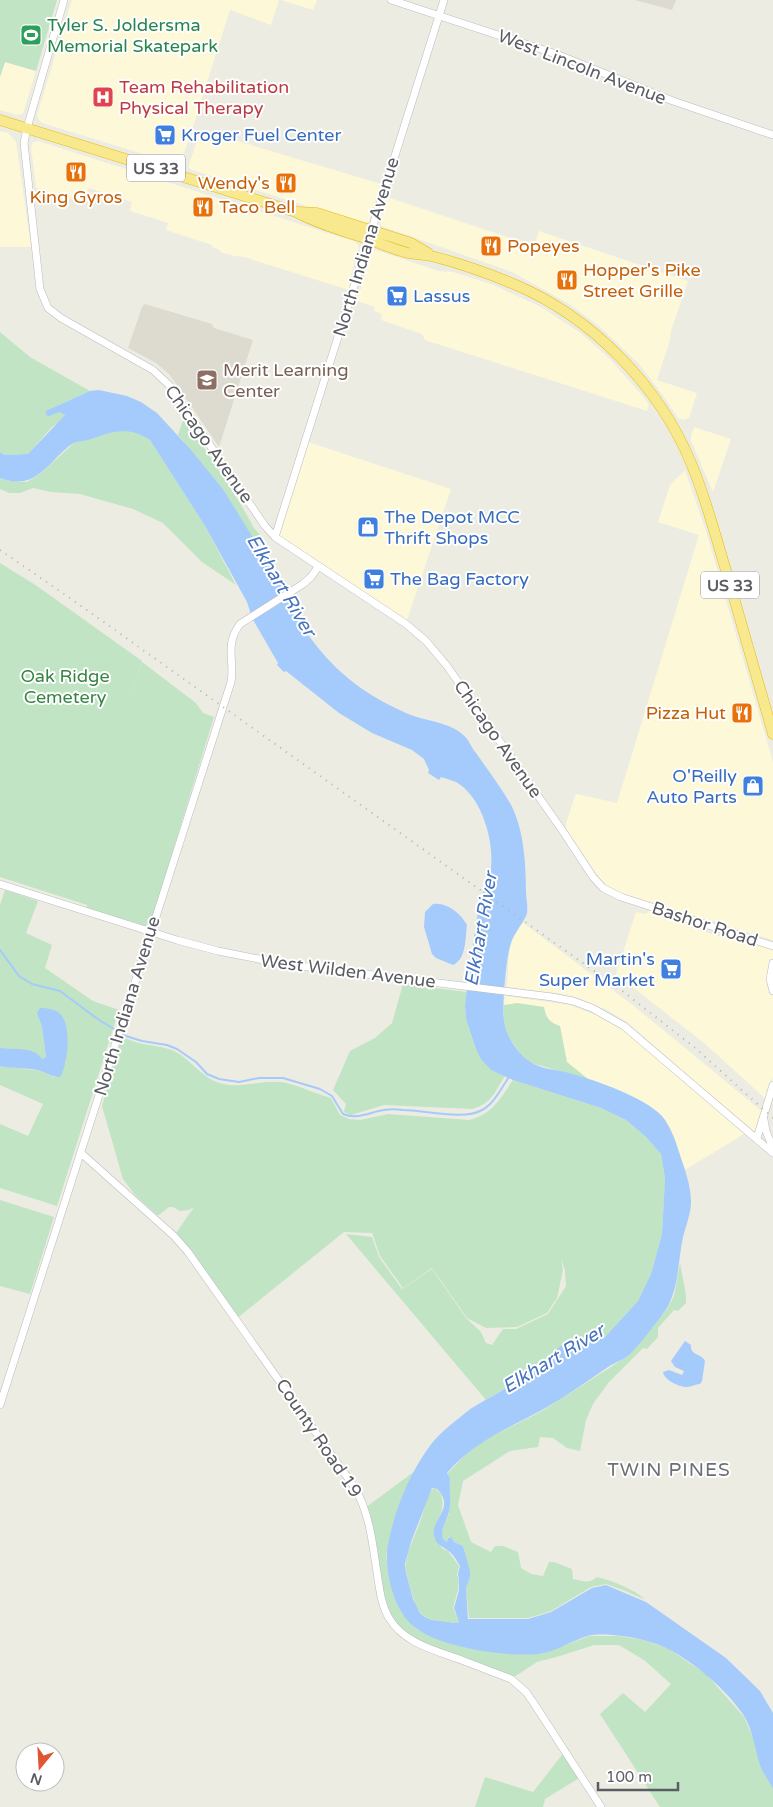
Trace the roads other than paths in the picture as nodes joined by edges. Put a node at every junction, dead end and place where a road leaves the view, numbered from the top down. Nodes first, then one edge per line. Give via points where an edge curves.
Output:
1 (64, 0) edge
2 (391, 0) edge
3 (444, 0) edge
4 (440, 16) junction
5 (0, 120) edge
6 (26, 128) junction
7 (773, 135) edge
8 (370, 235) junction
9 (275, 537) junction
10 (318, 567) junction
11 (773, 734) edge
12 (0, 884) edge
13 (636, 902) joint
14 (150, 931) junction
15 (773, 946) edge
16 (773, 963) edge
17 (773, 990) edge
18 (773, 1085) edge
19 (764, 1117) junction
20 (757, 1138) junction
21 (773, 1148) edge
22 (773, 1152) edge
23 (81, 1153) junction
24 (1, 1401) edge
25 (601, 1807) edge

1 - 6 street, Chicago Avenue
2 - 4 street, West Lincoln Avenue
3 - 4 street, North Indiana Avenue
4 - 7 street, West Lincoln Avenue via 548,51 674,101
4 - 8 street, North Indiana Avenue
5 - 6 highway, US 33
6 - 8 highway, US 33 via 296,212 314,222
6 - 9 street, Chicago Avenue via 24,150 38,282 43,300 61,318 161,376
8 - 9 street, North Indiana Avenue
8 - 11 highway, US 33 via 409,253 434,256 517,285 545,300 569,315 618,356 655,398 680,438 705,501
9 - 10 street, Chicago Avenue
10 - 13 street, Chicago Avenue via 406,624 426,641 447,666 593,877 611,893
10 - 14 street, North Indiana Avenue via 307,581 238,626 230,651 231,682
12 - 14 street, West Wilden Avenue
13 - 15 street, Bashor Road
14 - 20 street, West Wilden Avenue via 245,957 573,1001 607,1015 639,1038
14 - 23 street, North Indiana Avenue
16 - 17 street via 770,979
18 - 19 street
19 - 20 street
19 - 21 street
20 - 22 street, West Wilden Avenue
23 - 24 street, North Indiana Avenue
23 - 25 street, County Road 19 via 168,1230 188,1252 355,1488 366,1508 383,1604 395,1626 422,1645 519,1685

